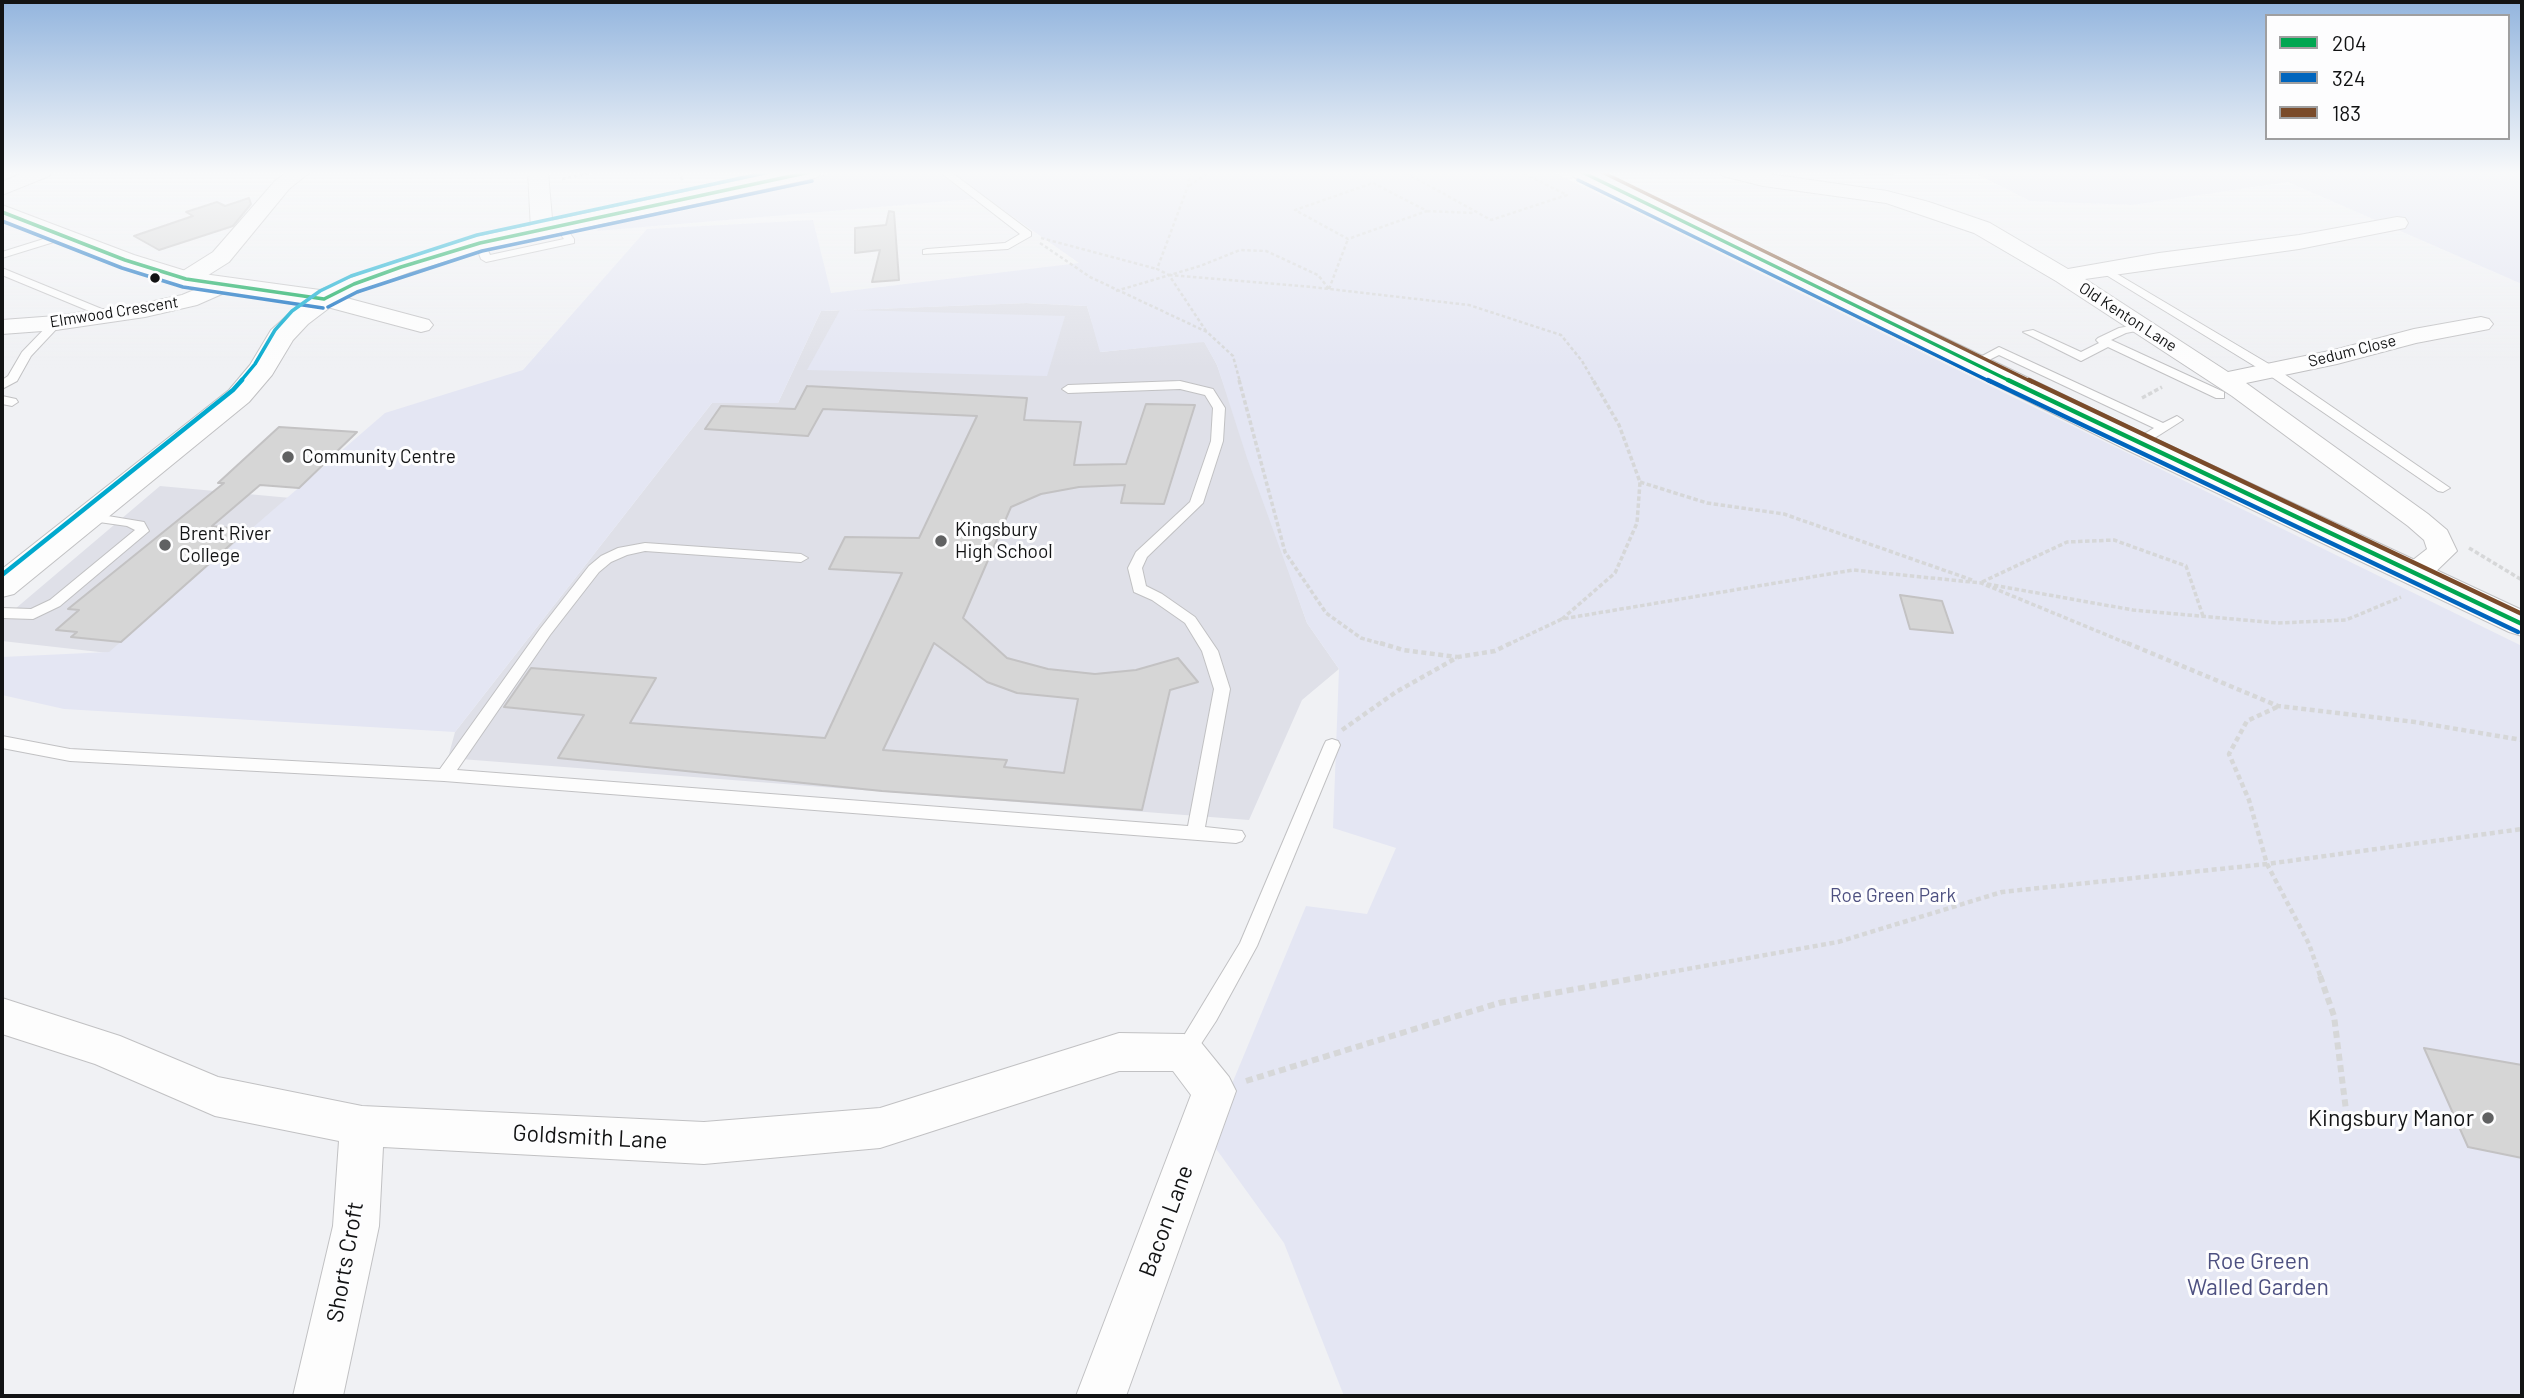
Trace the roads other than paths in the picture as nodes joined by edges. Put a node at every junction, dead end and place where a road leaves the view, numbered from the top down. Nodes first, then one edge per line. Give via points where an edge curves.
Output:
1 (59, 237) edge
2 (71, 237) edge
3 (238, 237) edge
4 (507, 237) edge
5 (1022, 237) edge
6 (1717, 237) edge
7 (1998, 237) edge
8 (2317, 237) edge
9 (927, 252) dead end
10 (2, 256) edge
11 (2102, 268) junction
12 (2, 271) edge
13 (2064, 276) junction
14 (186, 279) junction
15 (223, 285) junction
16 (324, 299) junction
17 (2459, 313) dead end
18 (110, 316) junction
19 (56, 323) junction
20 (421, 325) dead end
21 (2, 327) edge
22 (2142, 327) junction
23 (2029, 332) dead end
24 (2108, 343) junction
25 (1975, 363) junction
26 (2270, 370) junction
27 (2, 385) edge
28 (1068, 389) dead end
29 (2228, 389) junction
30 (2203, 404) dead end
31 (2177, 420) dead end
32 (2163, 428) junction
33 (2138, 443) junction
34 (2443, 488) dead end
35 (90, 517) junction
36 (801, 558) dead end
37 (2410, 584) junction
38 (2, 586) edge
39 (2, 613) edge
40 (2522, 624) edge
41 (2, 741) edge
42 (1332, 745) road end
43 (444, 775) junction
44 (1195, 834) junction
45 (1236, 836) dead end
46 (2, 1016) edge
47 (1184, 1053) junction
48 (362, 1126) junction
49 (318, 1396) edge
50 (1101, 1396) edge

1 - 10 lane
2 - 14 street
3 - 14 street via 221,257
4 - 16 street via 390,271
5 - 9 lane via 1008,246
6 - 25 street
7 - 13 street, Old Kenton Lane
8 - 11 street
11 - 13 street
11 - 26 lane
12 - 18 lane
13 - 22 street, Old Kenton Lane
14 - 15 street
15 - 16 street
15 - 18 street, Elmwood Crescent via 189,300
16 - 20 street
16 - 35 street via 281,336 239,396
17 - 26 street, Sedum Close via 2491,329 2414,336
18 - 19 street, Elmwood Crescent
19 - 21 street, Elmwood Crescent
19 - 27 lane via 26,354 13,378
22 - 24 lane via 2102,340
22 - 29 street, Old Kenton Lane
23 - 24 lane via 2081,357
24 - 29 lane via 2183,376
25 - 32 lane via 1999,350
25 - 33 street
26 - 29 street, Sedum Close
26 - 34 lane
28 - 44 lane via 1180,384 1209,392 1219,408 1217,441 1196,503 1141,555 1135,568 1139,589 1189,620 1210,651 1222,690
29 - 30 lane
29 - 37 street, Old Kenton Lane via 2437,536 2442,551
31 - 32 lane
32 - 33 lane
33 - 37 street
35 - 38 street
35 - 39 lane via 139,525 142,531 55,603 33,614
36 - 43 lane via 645,547 606,559 545,632
37 - 40 street
41 - 43 lane via 70,755
42 - 47 lane via 1248,946
43 - 44 lane
44 - 45 lane
46 - 48 street, Goldsmith Lane via 106,1049 215,1096
47 - 48 street, Goldsmith Lane via 1119,1052 880,1128 704,1143
47 - 50 street, Bacon Lane via 1214,1091
48 - 49 street, Shorts Croft via 356,1226

